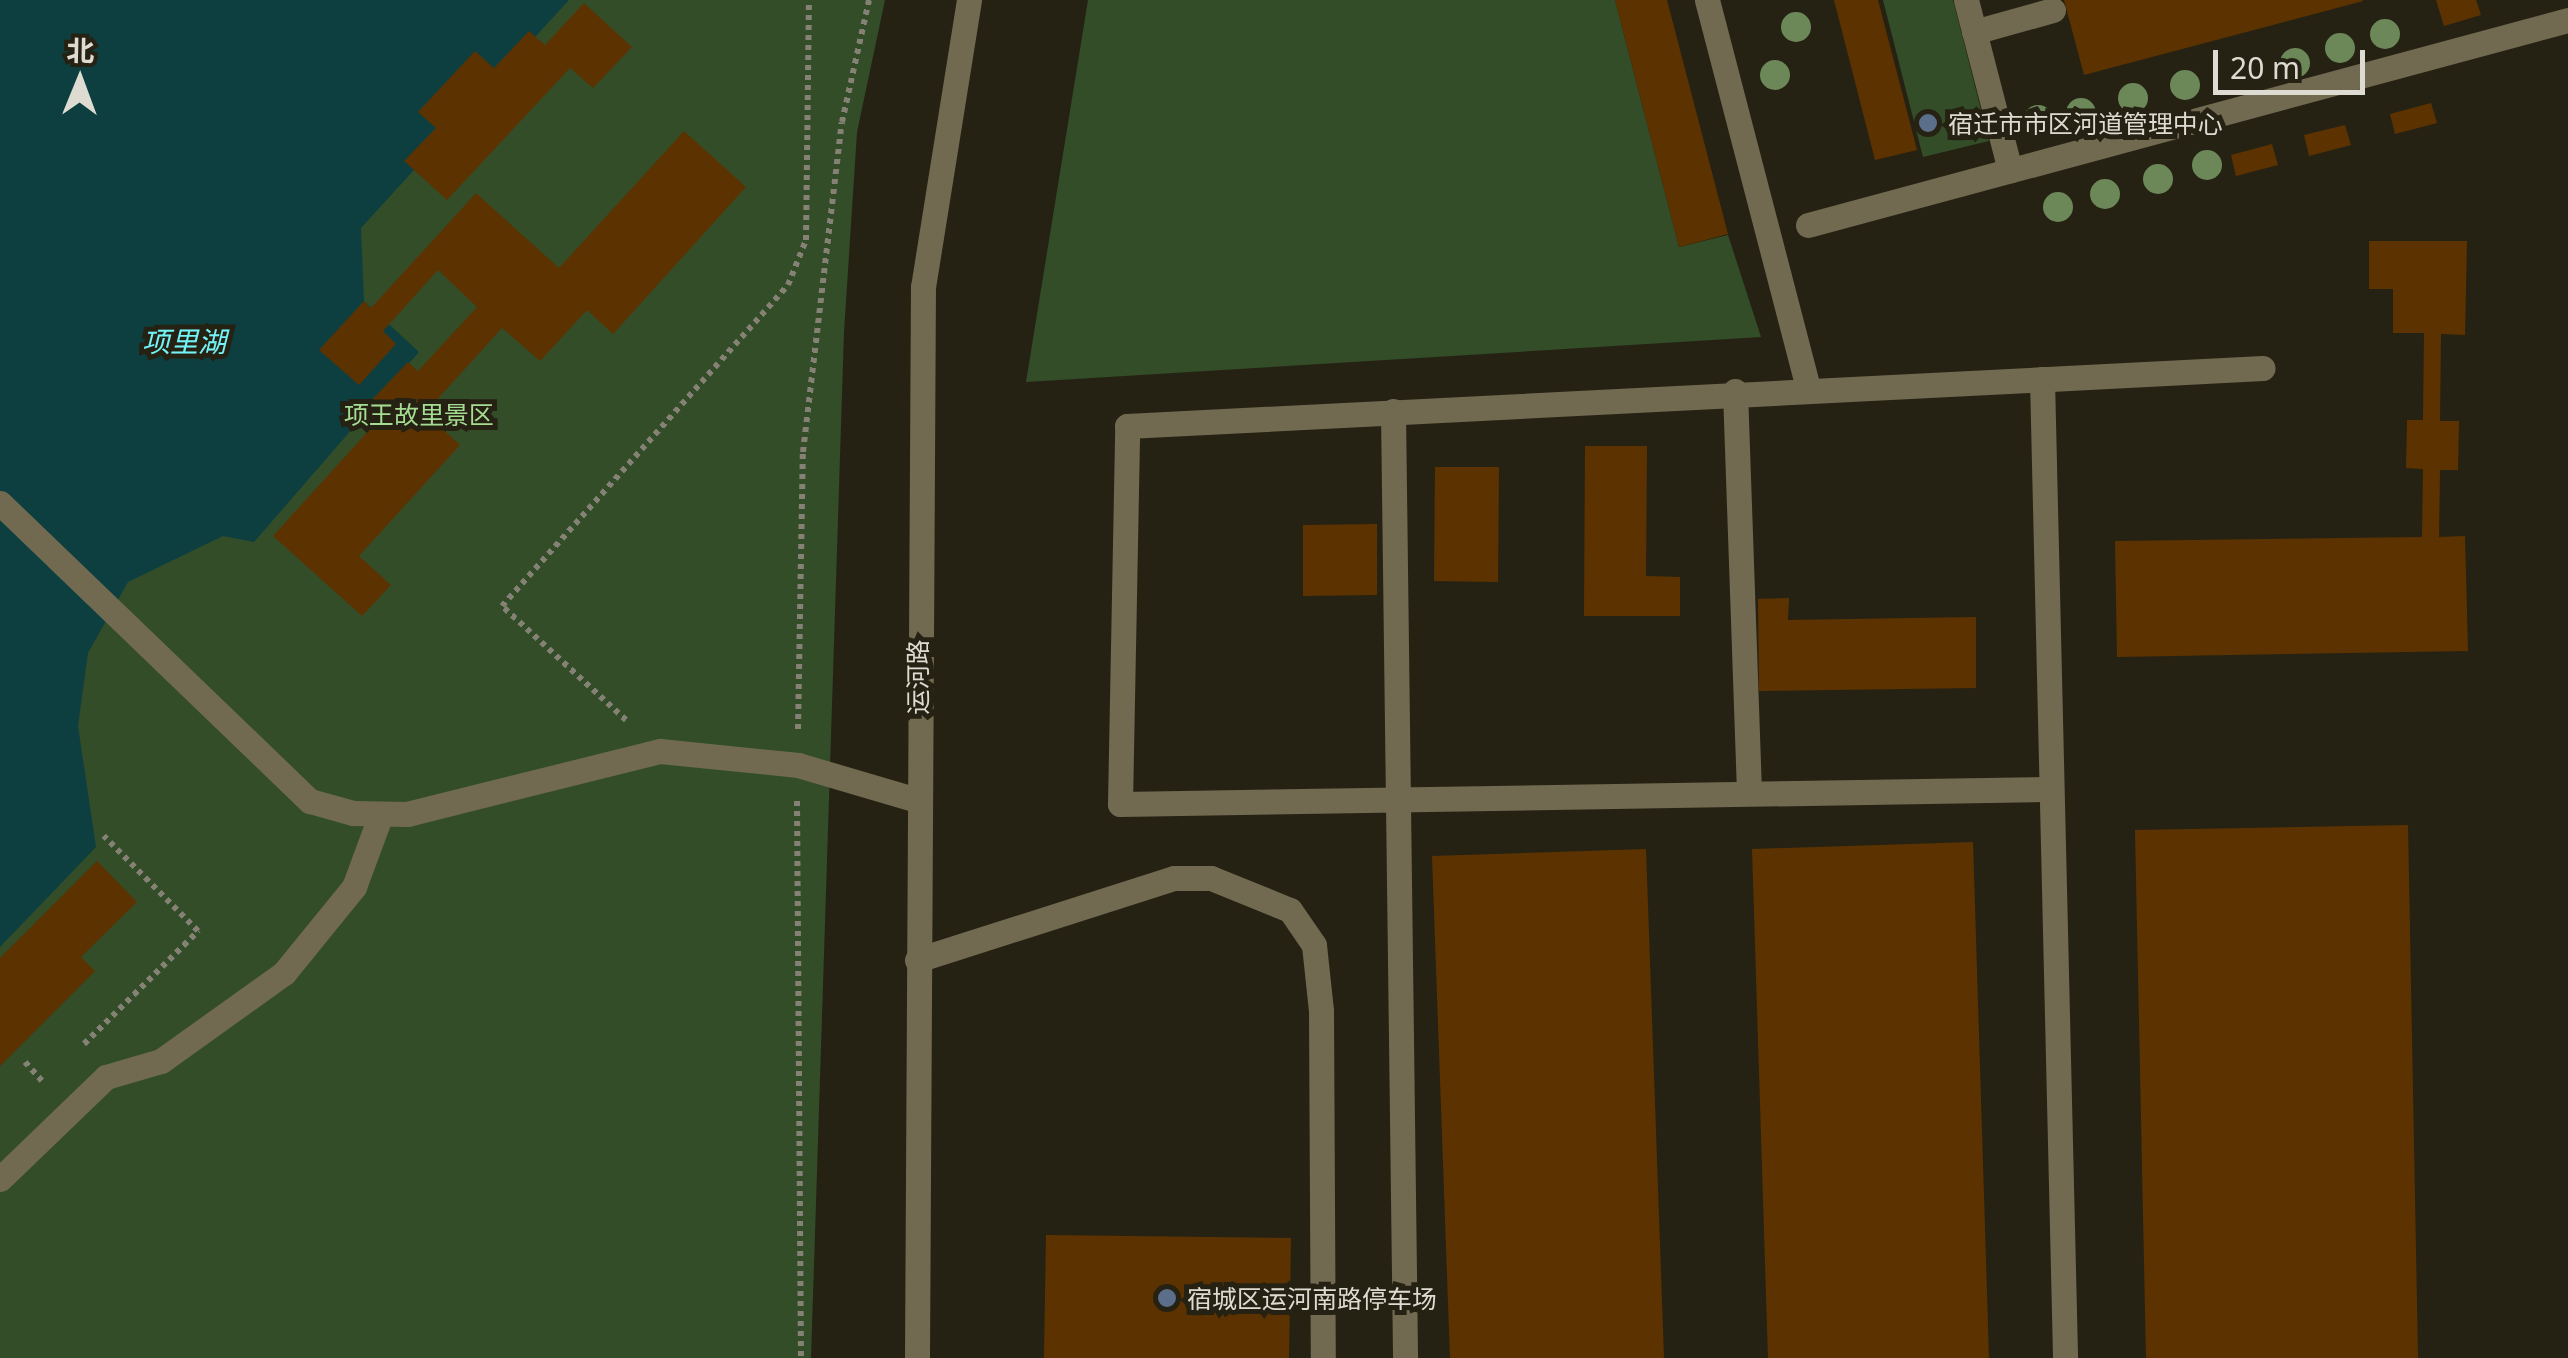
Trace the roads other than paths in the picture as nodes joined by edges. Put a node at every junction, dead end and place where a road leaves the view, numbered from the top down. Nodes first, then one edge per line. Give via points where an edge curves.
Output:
1 (969, 0) edge
2 (1707, 0) edge
3 (1966, 0) edge
4 (2053, 10) dead end
5 (2568, 20) edge
6 (1974, 32) junction
7 (2010, 170) junction
8 (1808, 225) dead end
9 (2263, 368) dead end
10 (2042, 379) junction
11 (1808, 388) junction
12 (1735, 392) junction
13 (1393, 411) junction
14 (0, 503) edge
15 (2048, 788) junction
16 (1749, 789) junction
17 (1401, 798) junction
18 (917, 800) junction
19 (381, 814) junction
20 (917, 960) junction
21 (0, 1178) edge
22 (917, 1358) edge
23 (1323, 1358) edge
24 (1405, 1358) edge
25 (2066, 1358) edge

1 - 18 street, 运河路 via 924,288
2 - 11 street
3 - 6 street
4 - 6 street
5 - 7 street
6 - 7 street
7 - 8 street
9 - 10 street
10 - 11 street
10 - 15 street
11 - 12 street
12 - 13 street
12 - 16 street
13 - 17 street
13 - 17 street via 1127,426 1120,804
14 - 19 street via 310,801
15 - 16 street
15 - 25 street
16 - 17 street
17 - 24 street
18 - 19 street via 798,765 660,751 407,814
18 - 20 street, 运河路
19 - 21 street via 354,887 284,973 161,1061 106,1077
20 - 22 street, 运河路
20 - 23 street via 1174,878 1211,878 1290,910 1314,945 1322,1011

